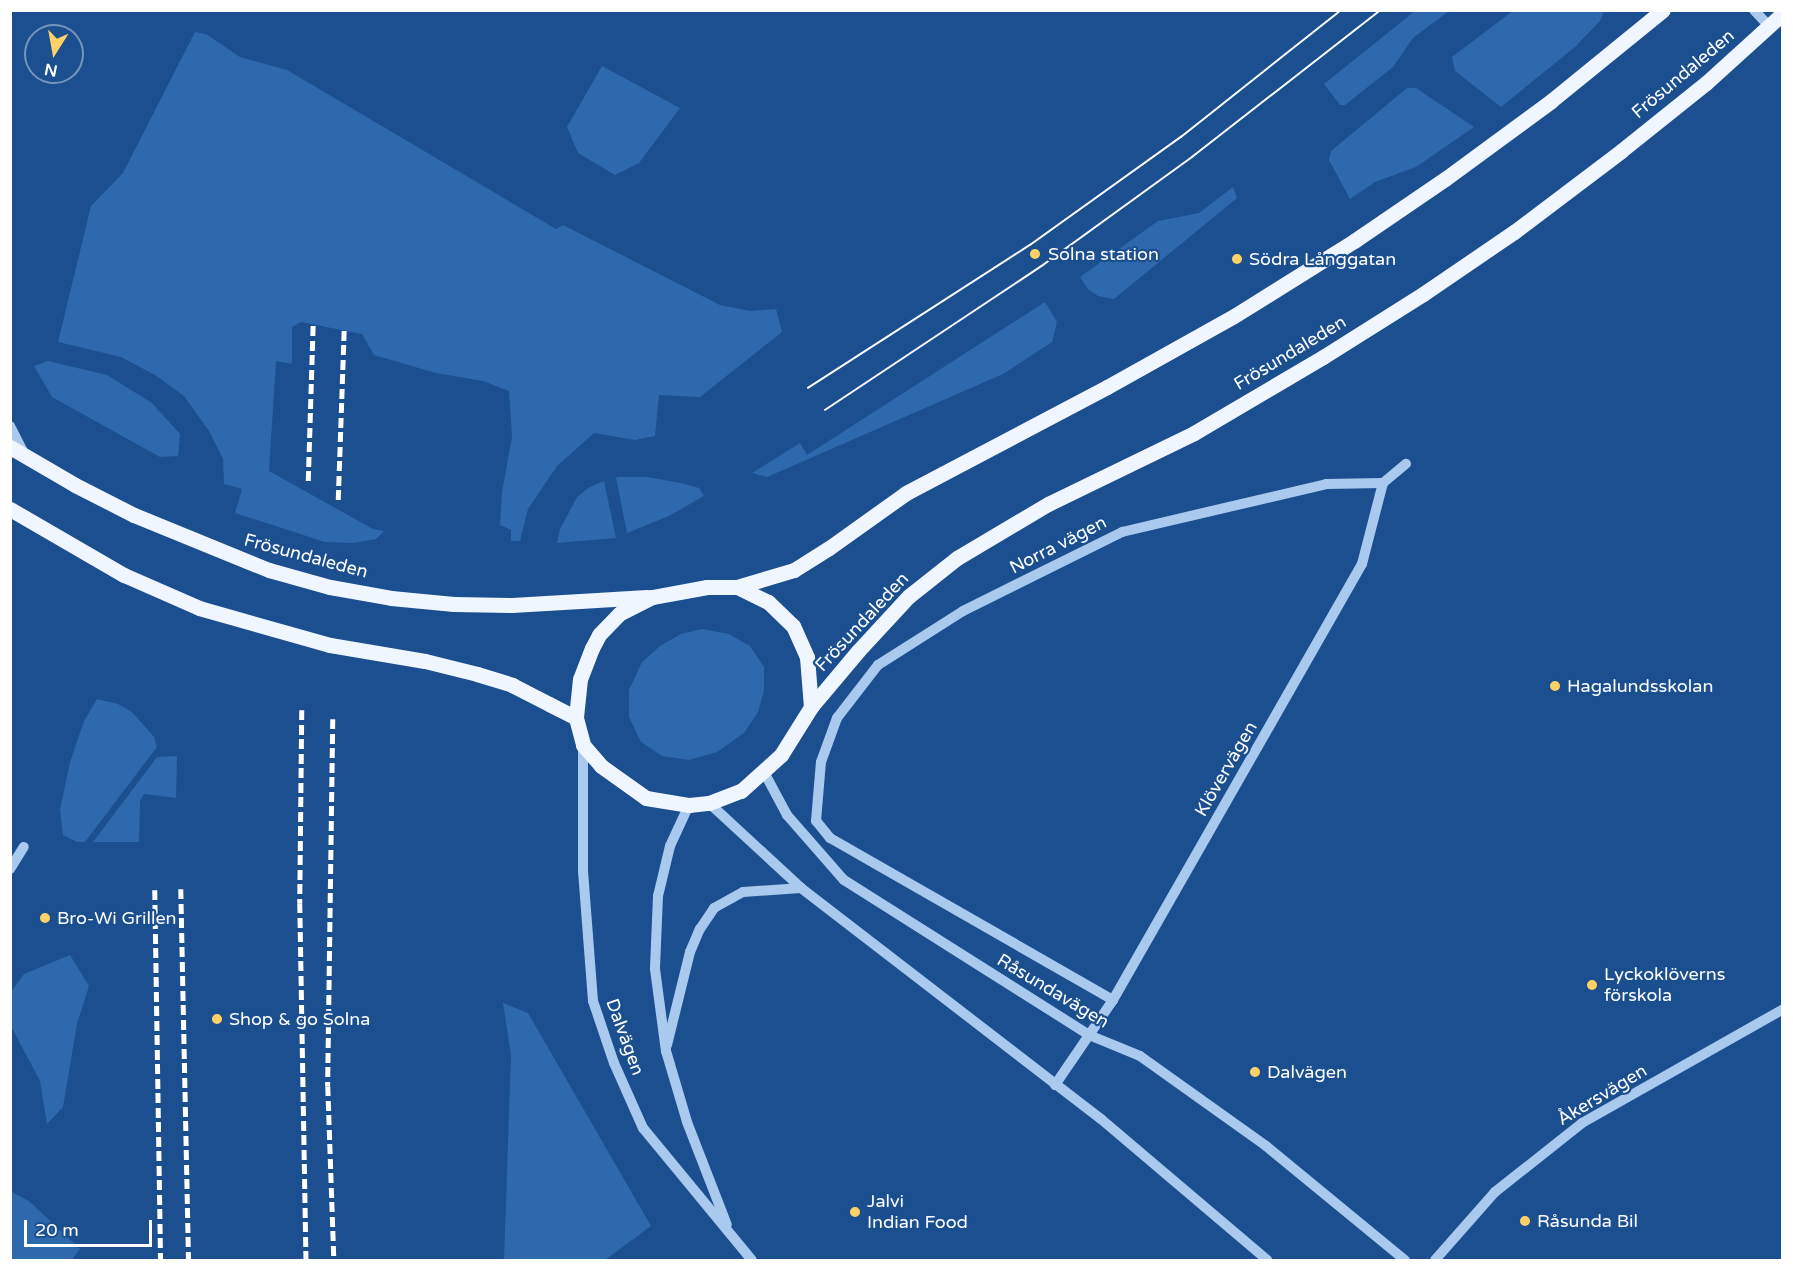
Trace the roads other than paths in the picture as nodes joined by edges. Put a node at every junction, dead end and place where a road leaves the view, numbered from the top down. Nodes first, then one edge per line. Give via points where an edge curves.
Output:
1 (1663, 10) edge
2 (1754, 10) edge
3 (1782, 14) edge
4 (1769, 26) junction
5 (10, 426) edge
6 (10, 447) edge
7 (26, 456) junction
8 (1406, 464) dead end
9 (1383, 483) junction
10 (10, 509) edge
11 (737, 587) junction
12 (652, 597) junction
13 (812, 707) junction
14 (576, 717) junction
15 (583, 745) junction
16 (764, 772) junction
17 (709, 803) junction
18 (689, 805) junction
19 (24, 847) dead end
20 (10, 869) edge
21 (801, 888) junction
22 (1113, 1000) junction
23 (1782, 1010) edge
24 (1089, 1035) junction
25 (666, 1051) junction
26 (1055, 1085) junction
27 (730, 1234) junction
28 (752, 1260) edge
29 (1268, 1260) edge
30 (1405, 1260) edge
31 (1435, 1260) edge

1 - 11 main road via 1551,101 1334,254 1117,382 906,493 794,570
2 - 4 street
3 - 4 main road, Frösundaleden
4 - 13 main road, Frösundaleden via 1621,152 1423,294 1194,433 1048,504 957,558 909,596
5 - 7 street
6 - 7 main road, Frösundaleden
7 - 12 main road, Frösundaleden, bridge via 134,515 269,570 330,586 391,598 454,604 512,605
8 - 9 street
9 - 22 street, Klövervägen via 1362,564
9 - 22 street, Norra vägen via 1326,484 1122,532 963,611 878,665 837,718 821,762 816,821 830,838
10 - 14 main road, bridge via 124,575 210,612 330,645 477,674 512,685
11 - 12 main road via 707,587
11 - 13 main road via 768,602 793,626 807,657
12 - 14 main road via 620,613 599,635 580,679
13 - 16 main road, Frösundaleden via 781,755
14 - 15 main road
15 - 18 main road, Frösundaleden via 601,766 646,798
15 - 27 street, Dalvägen via 583,871 593,1001 614,1063 643,1128
16 - 17 main road, Frösundaleden via 741,791
16 - 24 street, Råsundavägen via 787,815 844,880
17 - 18 main road, Frösundaleden
17 - 21 street
18 - 25 street, Dalvägen via 670,846 658,896 656,969
19 - 20 street
21 - 25 street via 743,892 714,908 690,952
21 - 26 street
22 - 24 street, Klövervägen
23 - 31 street, Åkersvägen via 1582,1123 1496,1192
24 - 26 street, Klövervägen
24 - 30 street, Råsundavägen via 1140,1056 1160,1070 1266,1146
25 - 27 street, Dalvägen via 687,1122
26 - 29 street
27 - 28 street, Dalvägen

